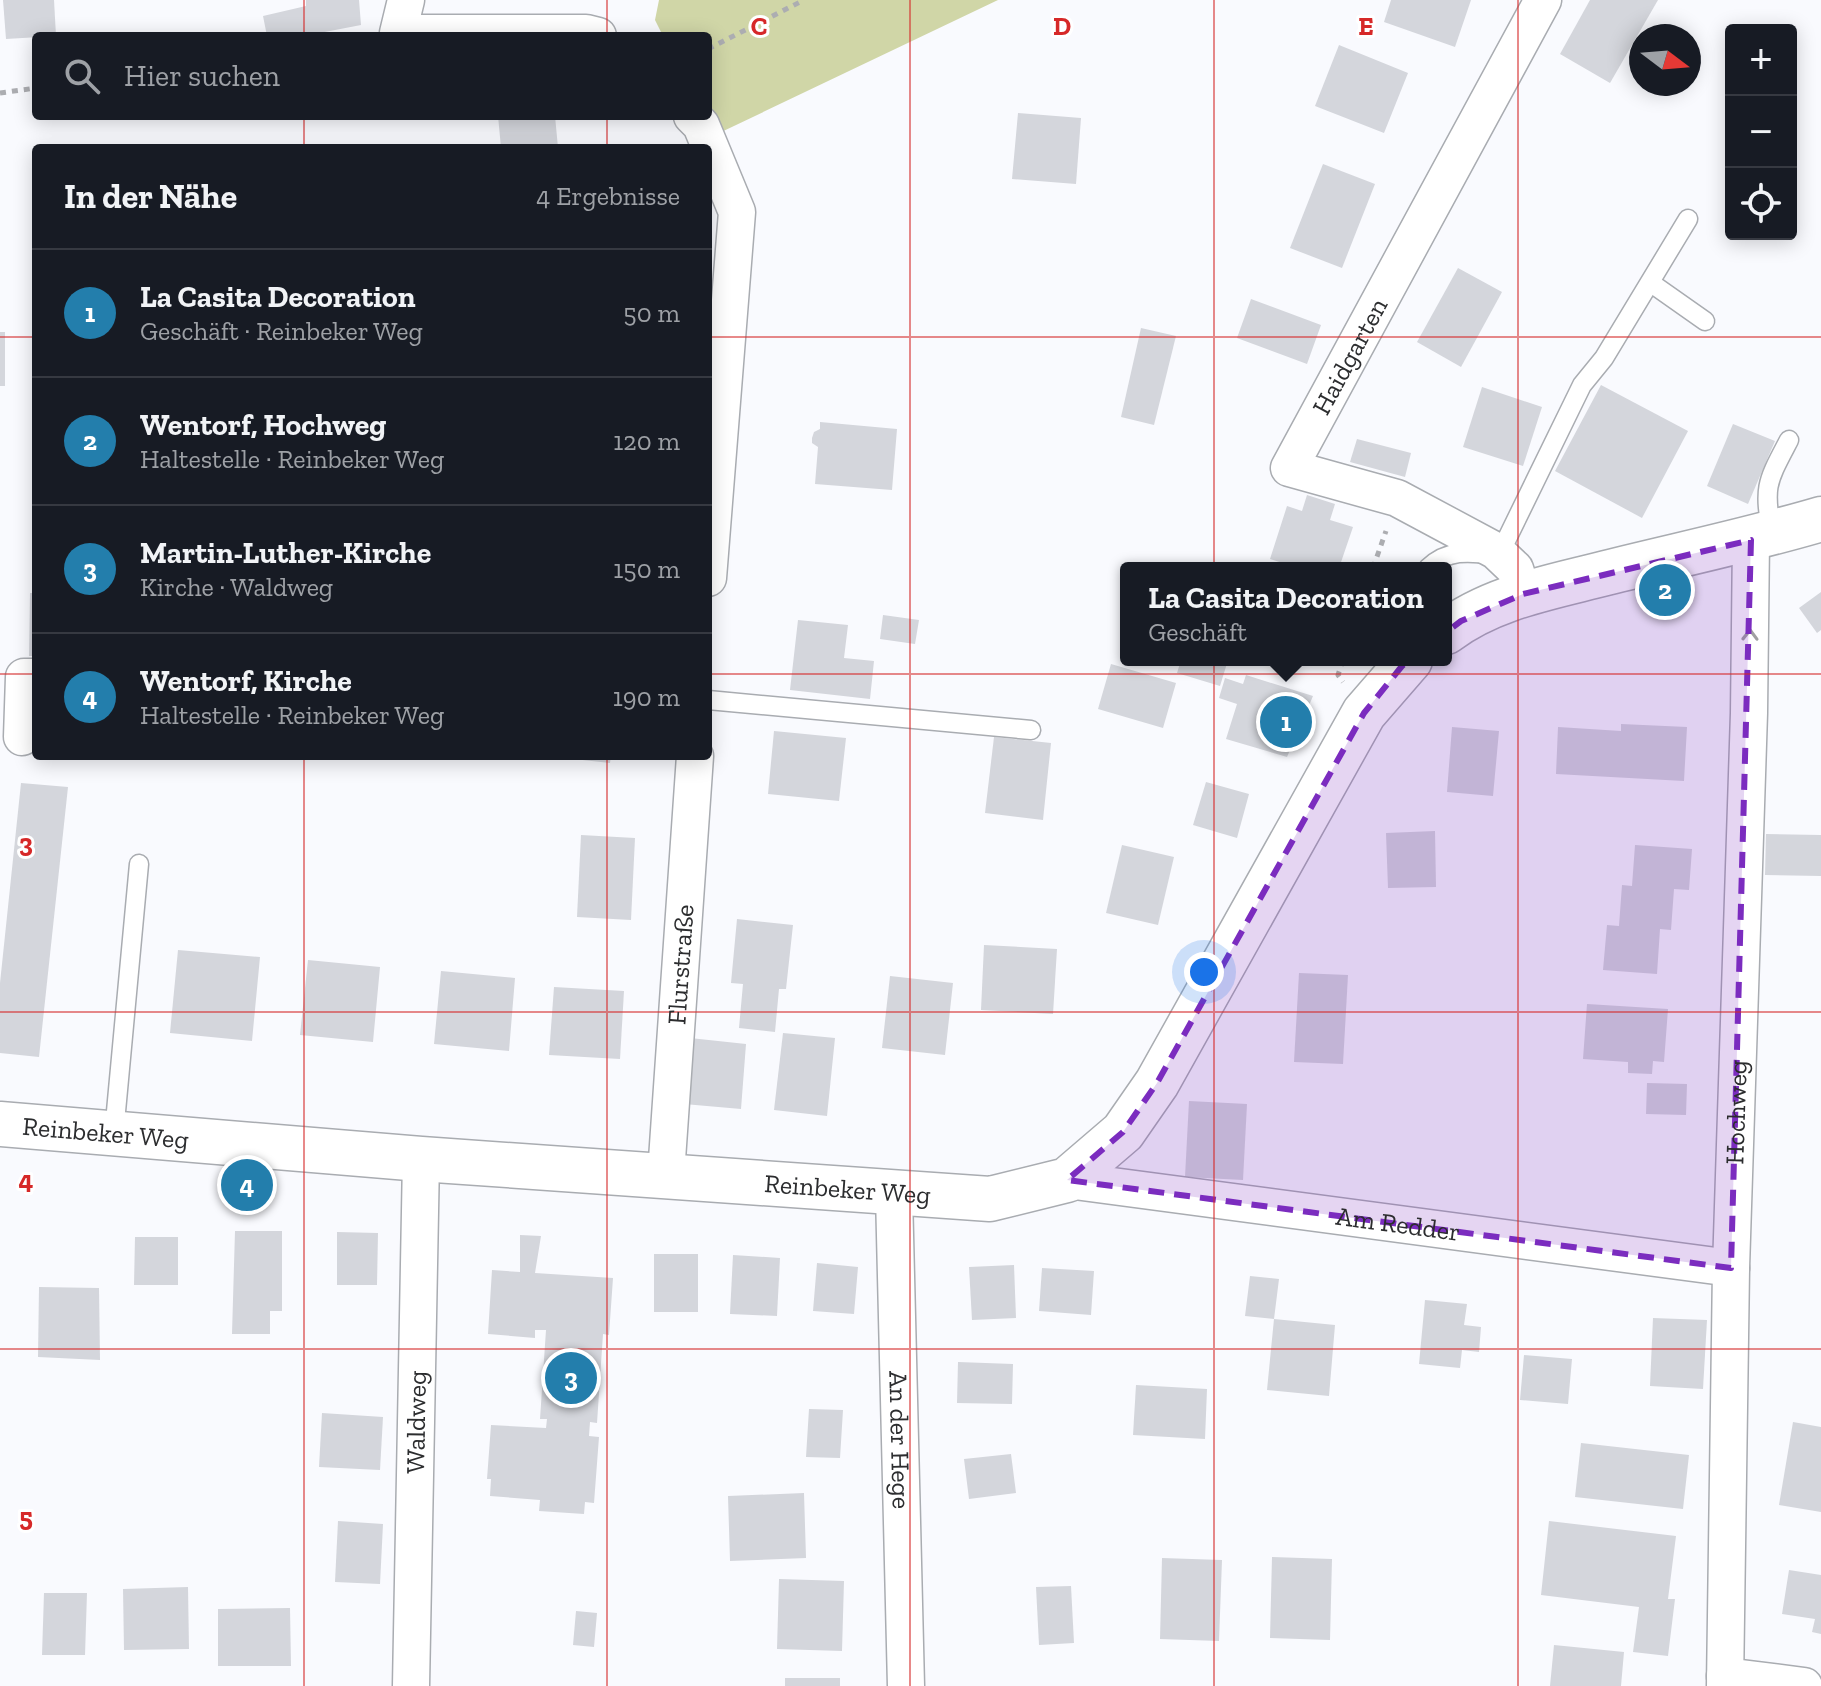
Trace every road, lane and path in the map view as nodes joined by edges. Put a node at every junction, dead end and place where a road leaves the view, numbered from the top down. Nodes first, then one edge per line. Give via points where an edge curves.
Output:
1 (406, 0) edge
2 (804, 0) edge
3 (1543, 0) edge
4 (398, 32) edge
5 (712, 47) edge
6 (32, 89) edge
7 (0, 93) edge
8 (696, 120) edge
9 (709, 144) edge
10 (712, 152) edge
11 (1688, 219) dead end
12 (1651, 283) junction
13 (1705, 321) dead end
14 (1789, 440) dead end
15 (1821, 519) edge
16 (712, 528) edge
17 (1761, 537) junction
18 (1499, 555) junction
19 (1435, 562) edge
20 (1523, 594) junction
21 (1452, 628) edge
22 (1401, 666) edge
23 (32, 677) edge
24 (712, 700) edge
25 (1031, 730) dead end
26 (19, 737) edge
27 (695, 760) edge
28 (139, 864) dead end
29 (0, 1124) edge
30 (114, 1133) junction
31 (421, 1159) junction
32 (666, 1174) junction
33 (1067, 1180) junction
34 (894, 1194) junction
35 (1731, 1268) junction
36 (1725, 1681) edge
37 (411, 1686) edge
38 (906, 1686) edge
39 (1804, 1686) edge

1 - 4 street
2 - 5 path
3 - 18 street, Haidgarten via 1289,468 1397,498
6 - 7 path
8 - 9 street
10 - 16 street via 737,212
11 - 12 lane
12 - 13 lane
12 - 18 lane via 1582,385
14 - 17 lane via 1771,476
15 - 17 main road
17 - 20 main road
35 -> 17 street, Hochweg via 1749,713
18 - 19 lane via 1463,551
18 - 20 street, Haidgarten via 1515,569
20 - 21 main road
22 - 33 main road, Reinbeker Weg via 1364,713 1157,1083 1123,1132
23 - 26 street via 24,677
24 - 25 lane
27 - 32 street, Flurstraße
28 - 30 lane
29 - 30 main road, Reinbeker Weg
30 - 31 main road, Reinbeker Weg
31 - 32 main road, Reinbeker Weg
31 - 37 street, Waldweg
32 - 34 main road, Reinbeker Weg
33 - 34 main road, Reinbeker Weg via 990,1199
33 - 35 street, Am Redder
34 - 38 street, An der Hege
35 - 36 street, Hochweg
36 - 39 street

